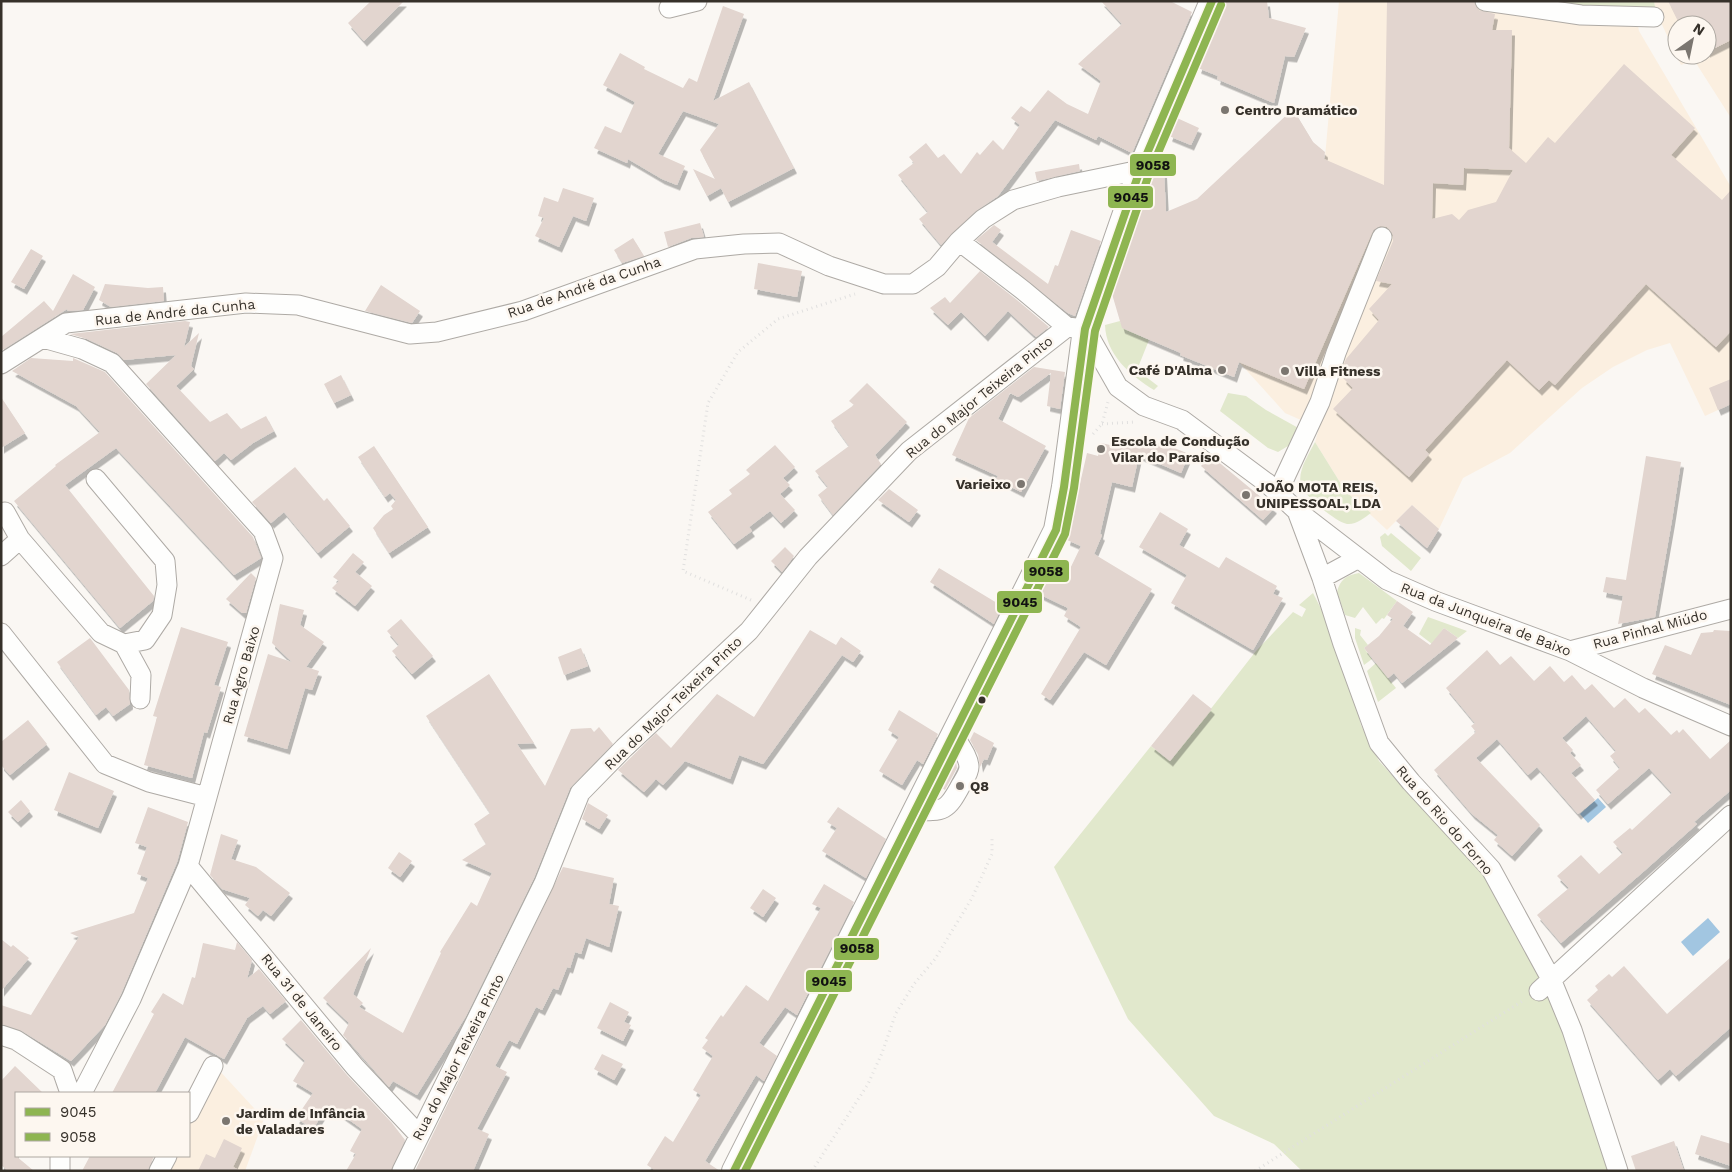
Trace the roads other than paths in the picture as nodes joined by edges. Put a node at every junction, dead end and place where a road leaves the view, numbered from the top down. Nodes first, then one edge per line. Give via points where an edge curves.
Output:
1 (697, 1) edge
2 (1212, 1) edge
3 (1485, 1) edge
4 (669, 8) dead end
5 (1654, 17) dead end
6 (1140, 170) junction
7 (1382, 237) dead end
8 (959, 241) junction
9 (1076, 328) junction
10 (42, 338) junction
11 (1, 364) edge
12 (96, 480) dead end
13 (1278, 492) junction
14 (1296, 510) junction
15 (5, 512) dead end
16 (20, 538) junction
17 (1, 556) edge
18 (1357, 559) junction
19 (1322, 578) junction
20 (1731, 609) edge
21 (1, 633) edge
22 (124, 644) junction
23 (1570, 651) junction
24 (140, 699) dead end
25 (1731, 726) edge
26 (207, 797) junction
27 (1731, 815) edge
28 (188, 866) junction
29 (1545, 985) junction
30 (1, 1035) edge
31 (213, 1066) dead end
32 (70, 1092) edge
33 (83, 1092) edge
34 (190, 1111) edge
35 (419, 1135) junction
36 (60, 1157) edge
37 (166, 1157) edge
38 (60, 1171) edge
39 (159, 1171) edge
40 (402, 1171) edge
41 (734, 1171) edge
42 (1618, 1171) edge

1 - 4 street
2 - 6 main road
3 - 5 street via 1581,16
6 - 8 street, Rua de André da Cunha via 1013,200 983,219
6 - 9 main road
7 - 13 street via 1320,402
8 - 9 street, Rua da Junqueira de Baixo
8 - 10 street, Rua de André da Cunha via 937,267 913,284 884,284 829,266 779,243 744,244 695,249 523,311 436,332 410,334 298,305 246,303 66,323
9 - 13 street, Rua da Junqueira de Baixo via 1118,388 1144,406 1182,420
9 - 35 street, Rua do Major Teixeira Pinto via 909,451 808,557 749,631 580,793 544,883
9 - 41 main road via 1064,487 1056,530
10 - 11 street, Rua de André da Cunha
10 - 26 street, Rua Agro Baixo via 82,349 112,363 263,531 273,558
12 - 22 street via 165,561 167,585 162,615 145,640
13 - 14 street, Rua da Junqueira de Baixo
14 - 18 street, Rua da Junqueira de Baixo
14 - 19 street, Rua do Rio do Forno
15 - 16 street
16 - 17 street
16 - 22 street via 102,633
18 - 19 street
18 - 23 street, Rua da Junqueira de Baixo via 1387,580 1435,601
19 - 29 street, Rua do Rio do Forno via 1379,743 1491,869
20 - 23 street, Rua Pinhal Miúdo
21 - 26 street via 105,764 149,782
22 - 24 street via 141,675
23 - 25 street, Rua da Junqueira de Baixo
26 - 28 street, Rua Agro Baixo
27 - 29 street
28 - 33 street, Rua Agro Baixo via 131,999
28 - 35 street, Rua 31 de Janeiro via 355,1067
29 - 42 street, Rua do Rio do Forno via 1572,1030
30 - 32 street via 16,1040 62,1070
31 - 34 street
35 - 40 street, Rua do Major Teixeira Pinto
36 - 38 street
37 - 39 street

